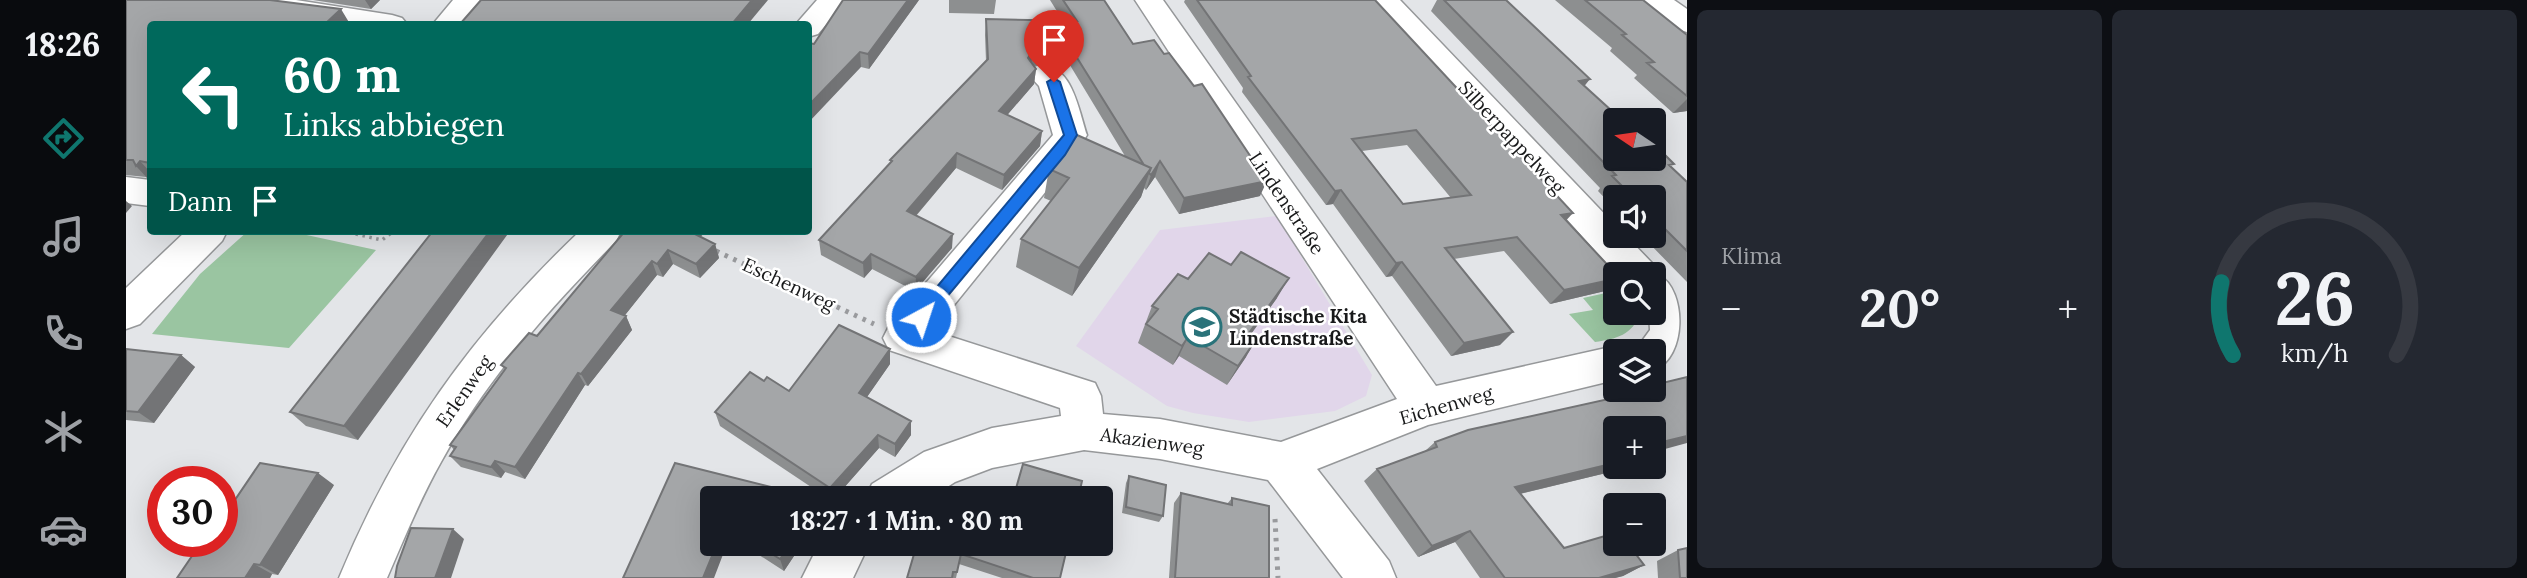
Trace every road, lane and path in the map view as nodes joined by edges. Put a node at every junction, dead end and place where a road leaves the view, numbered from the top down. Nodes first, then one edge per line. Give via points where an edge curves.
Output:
1 (240, 0) edge
2 (470, 0) edge
3 (833, 0) edge
4 (1149, 0) edge
5 (1384, 0) edge
6 (1655, 0) edge
7 (366, 21) edge
8 (450, 21) edge
9 (1687, 23) edge
10 (812, 24) edge
11 (1044, 74) dead end
12 (126, 190) edge
13 (147, 193) edge
14 (205, 235) edge
15 (360, 235) edge
16 (389, 235) edge
17 (599, 235) edge
18 (711, 248) edge
19 (1628, 262) edge
20 (126, 313) edge
21 (1666, 316) edge
22 (903, 338) junction
23 (1666, 342) edge
24 (1603, 366) edge
25 (1426, 407) junction
26 (1084, 431) junction
27 (1281, 462) junction
28 (909, 486) edge
29 (839, 556) edge
30 (363, 578) edge
31 (826, 578) edge
32 (1372, 578) edge

1 - 7 street
2 - 8 street
3 - 10 street
4 - 25 street, Lindenstraße
5 - 19 street, Silberpappelweg
6 - 9 street
11 - 22 street via 1054,82 1070,135
12 - 13 street
14 - 20 street
15 - 16 path via 382,240
17 - 30 street, Erlenweg via 484,360 444,417 407,480
18 - 22 path, Eschenweg
21 - 23 street via 1671,332
22 - 26 street via 1080,396
24 - 25 street, Eichenweg
25 - 27 street, Eichenweg
26 - 27 street, Akazienweg via 1160,439
26 - 28 street, Akazienweg via 992,448 940,467
27 - 32 street
29 - 31 street

